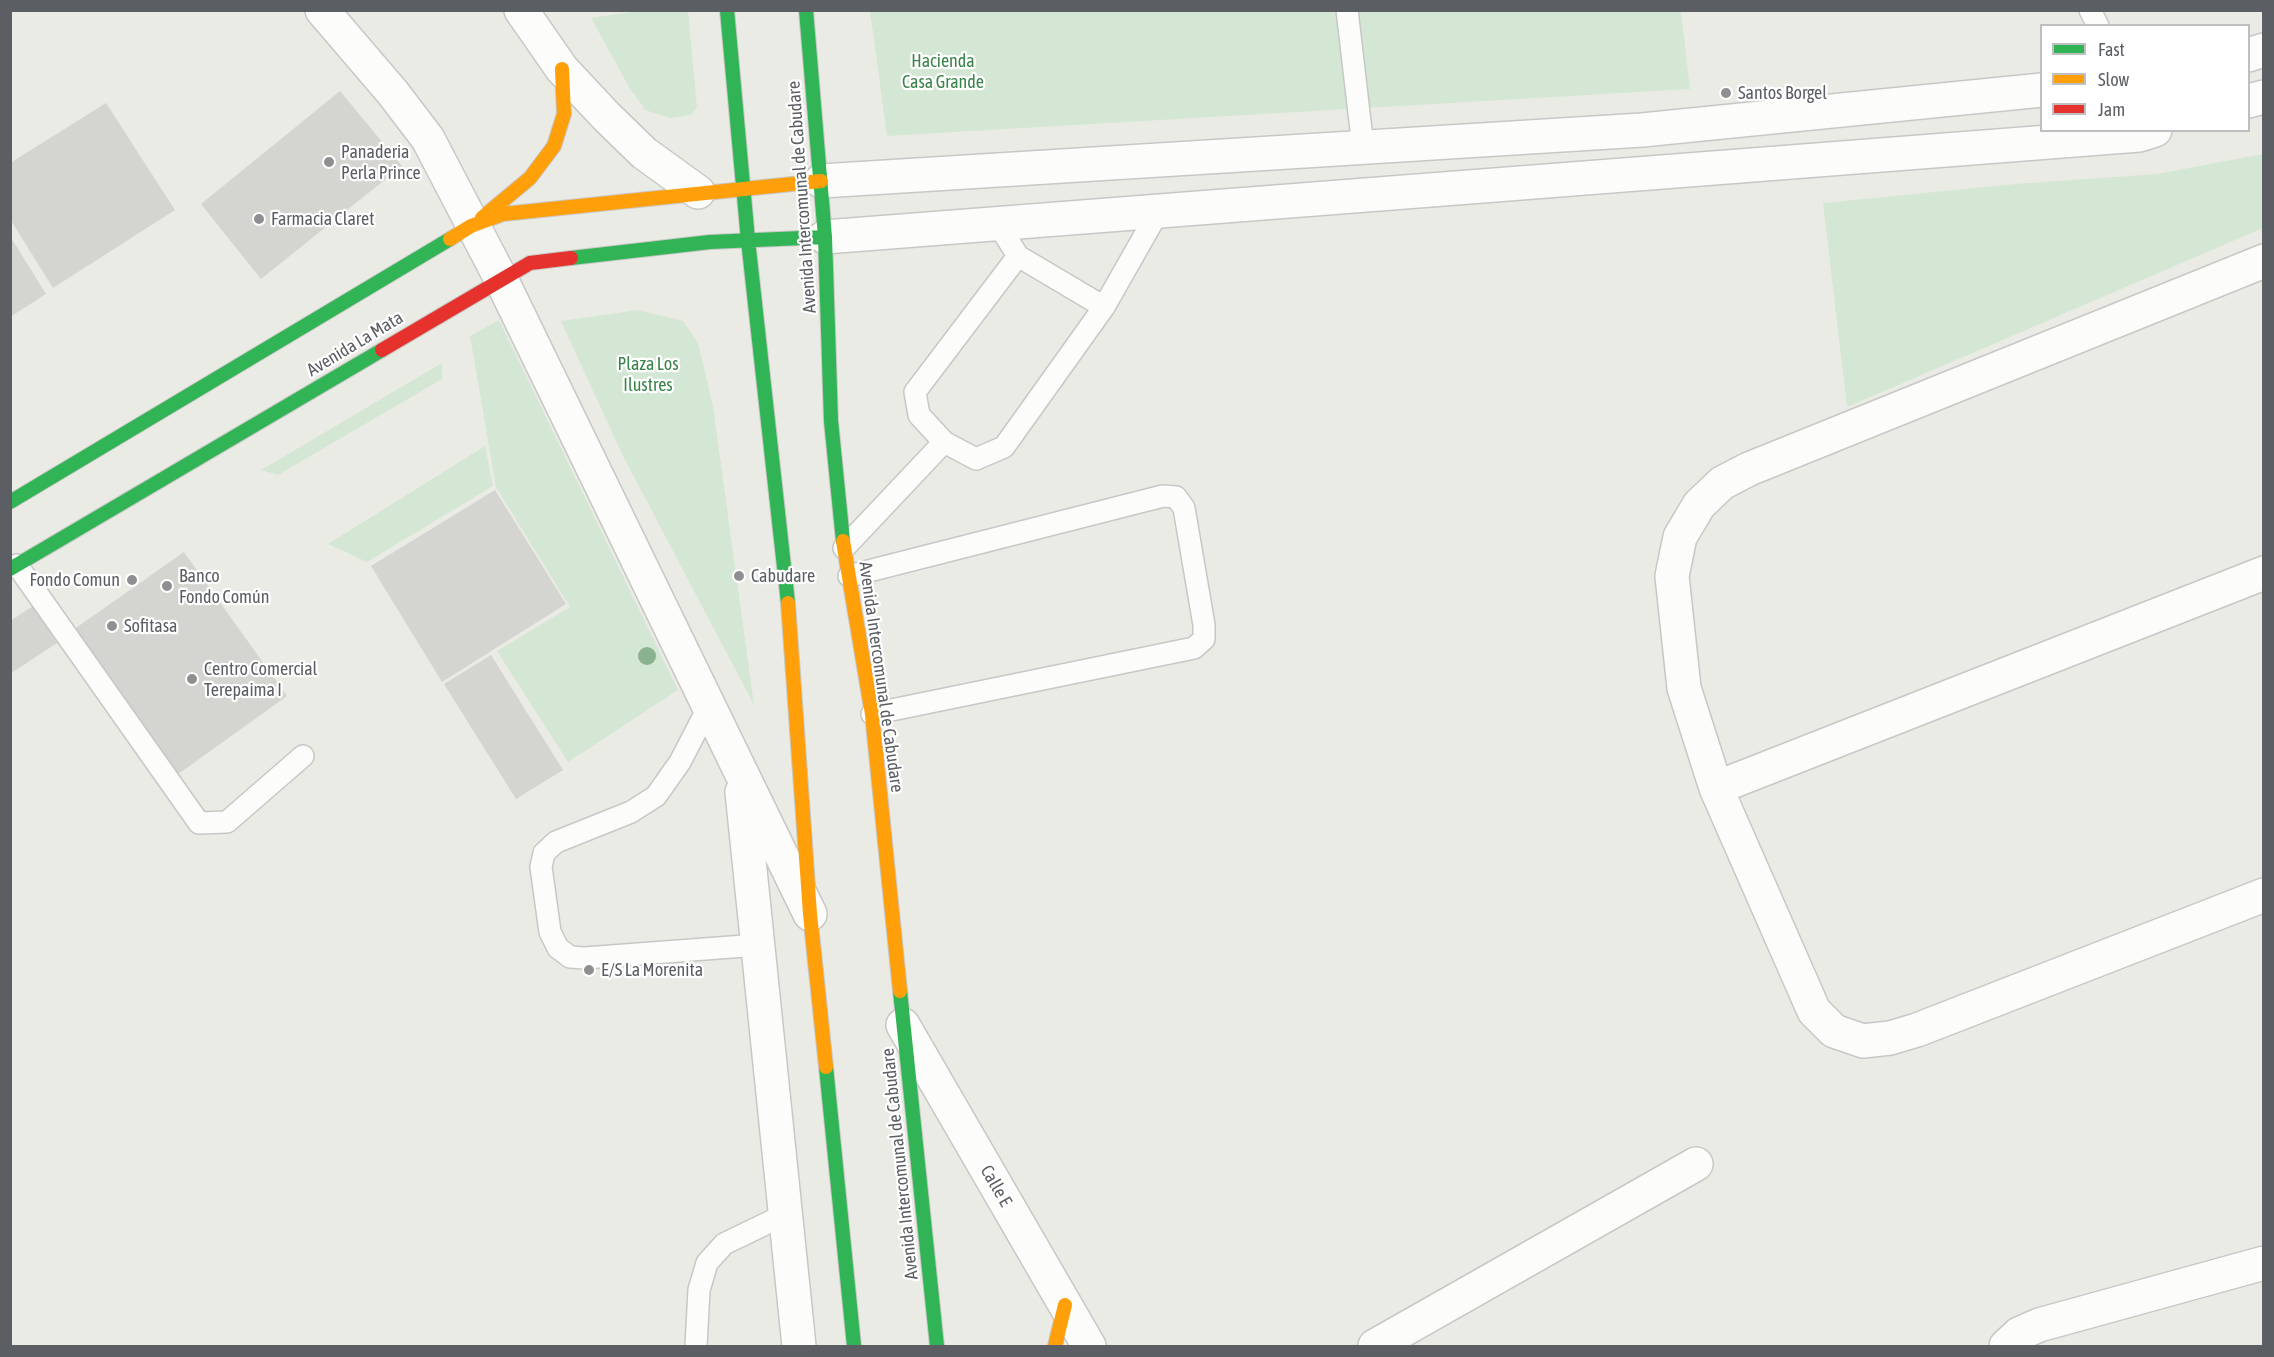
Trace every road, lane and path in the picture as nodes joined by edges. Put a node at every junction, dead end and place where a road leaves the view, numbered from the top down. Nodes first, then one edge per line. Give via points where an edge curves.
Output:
1 (322, 10) edge
2 (521, 10) edge
3 (727, 10) edge
4 (806, 10) edge
5 (1347, 10) edge
6 (2090, 10) edge
7 (2097, 24) edge
8 (562, 69) junction
9 (2040, 90) edge
10 (2144, 132) edge
11 (1363, 147) junction
12 (821, 181) junction
13 (745, 187) junction
14 (698, 192) junction
15 (1158, 212) junction
16 (998, 224) junction
17 (471, 226) junction
18 (825, 237) junction
19 (748, 240) junction
20 (1018, 256) junction
21 (2264, 261) edge
22 (501, 279) junction
23 (1104, 307) junction
24 (944, 442) junction
25 (10, 502) edge
26 (844, 548) junction
27 (14, 567) edge
28 (2264, 573) edge
29 (849, 576) junction
30 (709, 706) junction
31 (872, 714) junction
32 (303, 756) dead end
33 (740, 770) junction
34 (1716, 788) junction
35 (2264, 895) edge
36 (810, 914) junction
37 (758, 945) junction
38 (903, 1025) junction
39 (1696, 1164) dead end
40 (786, 1214) junction
41 (2262, 1266) edge
42 (1065, 1305) junction
43 (696, 1347) edge
44 (799, 1347) edge
45 (854, 1347) edge
46 (937, 1347) edge
47 (1055, 1347) edge
48 (1089, 1347) edge
49 (1375, 1347) edge
50 (2006, 1347) edge

1 - 17 street via 428,140
2 - 8 street
3 - 13 main road
4 - 12 main road, Avenida Intercomunal de Cabudare
5 - 11 lane
6 - 7 lane
8 - 14 street via 645,153
8 - 17 main road via 564,114 554,146 530,178
9 - 11 street via 1642,130
10 - 15 street
11 - 12 street
12 - 13 main road
12 - 18 main road, Avenida Intercomunal de Cabudare
13 - 14 main road
13 - 19 main road
14 - 17 main road via 503,214
15 - 16 street
15 - 23 lane
16 - 18 street
16 - 20 lane
17 - 22 street
17 - 25 main road
18 - 19 main road, Avenida La Mata
18 - 26 main road, Avenida Intercomunal de Cabudare via 831,421
19 - 22 main road, Avenida La Mata via 530,263
19 - 36 main road via 786,570
20 - 23 lane
20 - 24 lane via 915,392 919,415
21 - 34 street via 1749,469 1722,483 1699,505 1680,537 1672,576 1684,688
22 - 27 main road, Avenida La Mata
22 - 30 street
23 - 24 lane via 1004,447 976,459
24 - 26 lane
26 - 29 main road, Avenida Intercomunal de Cabudare
27 - 32 lane via 199,823 227,822
28 - 34 street
29 - 31 main road, Avenida Intercomunal de Cabudare
29 - 31 lane via 1163,496 1176,497 1184,508 1204,625 1204,639 1194,648
30 - 33 street
30 - 37 lane via 656,796 631,812 556,842 544,853 541,867 550,932 558,948 570,957 585,958
31 - 38 main road, Avenida Intercomunal de Cabudare
33 - 36 street
33 - 37 street
34 - 35 street via 1814,1011 1834,1031 1863,1041 1917,1030
36 - 45 main road
37 - 40 street
38 - 42 street, Calle E
38 - 46 main road, Avenida Intercomunal de Cabudare
39 - 49 street
40 - 43 lane via 724,1244 707,1263 699,1290
40 - 44 street
41 - 50 street via 2039,1324 2019,1334
42 - 47 main road
42 - 48 street, Calle E

